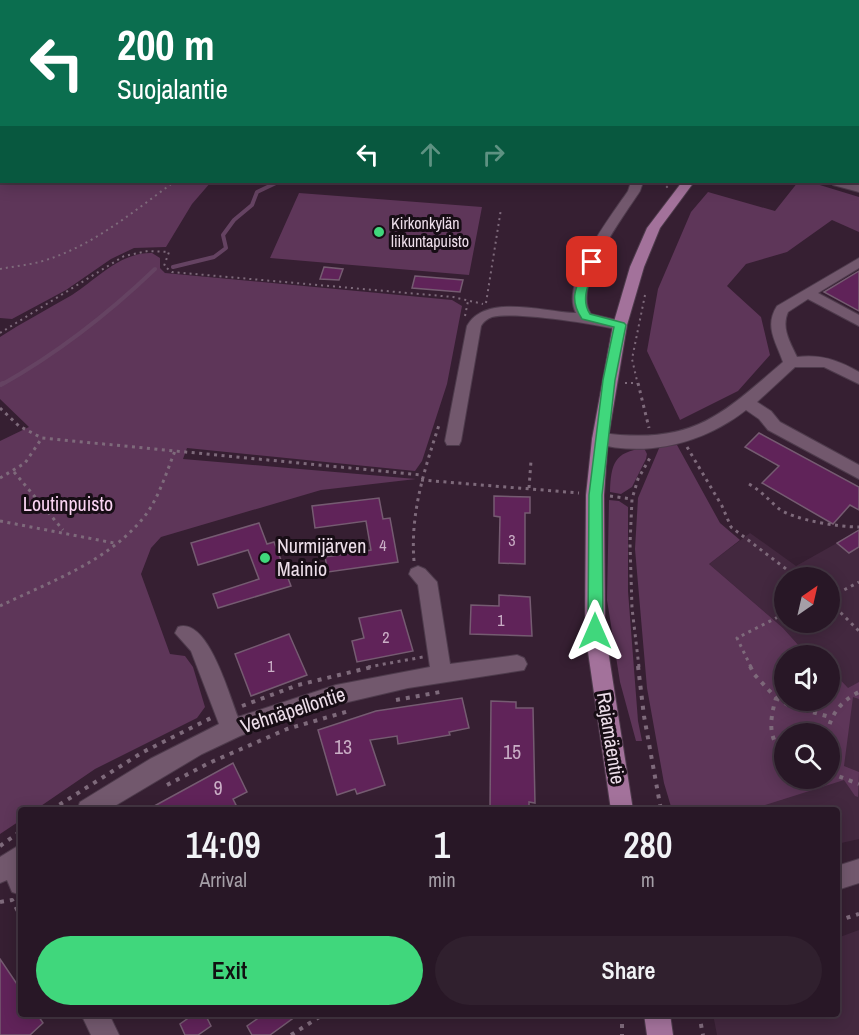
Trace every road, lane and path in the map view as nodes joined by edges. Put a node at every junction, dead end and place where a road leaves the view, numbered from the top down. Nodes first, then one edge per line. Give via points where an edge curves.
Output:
1 (173, 183) edge
2 (639, 183) edge
3 (687, 183) edge
4 (841, 183) edge
5 (859, 188) edge
6 (501, 209) dead end
7 (859, 262) edge
8 (0, 269) edge
9 (647, 288) dead end
10 (807, 293) junction
11 (468, 301) junction
12 (586, 317) junction
13 (859, 321) edge
14 (464, 323) dead end
15 (620, 325) junction
16 (0, 333) edge
17 (791, 363) junction
18 (859, 379) edge
19 (625, 383) dead end
20 (637, 383) junction
21 (745, 402) junction
22 (0, 408) edge
23 (440, 422) dead end
24 (681, 437) junction
25 (42, 438) junction
26 (600, 439) junction
27 (453, 441) dead end
28 (651, 441) junction
29 (175, 451) junction
30 (531, 461) dead end
31 (14, 472) junction
32 (859, 473) edge
33 (422, 475) junction
34 (0, 478) edge
35 (421, 480) junction
36 (749, 484) dead end
37 (529, 488) junction
38 (595, 495) junction
39 (632, 499) junction
40 (0, 521) edge
41 (859, 527) edge
42 (64, 532) junction
43 (116, 543) junction
44 (784, 567) edge
45 (418, 574) joint
46 (859, 582) edge
47 (840, 592) edge
48 (0, 606) edge
49 (840, 612) edge
50 (774, 619) edge
51 (859, 631) edge
52 (184, 633) dead end
53 (517, 664) dead end
54 (446, 682) junction
55 (859, 692) edge
56 (774, 696) edge
57 (393, 700) dead end
58 (774, 705) edge
59 (360, 708) dead end
60 (808, 711) edge
61 (830, 717) junction
62 (829, 723) edge
63 (231, 729) junction
64 (774, 742) edge
65 (840, 777) edge
66 (859, 784) edge
67 (159, 789) dead end
68 (93, 807) edge
69 (622, 807) edge
70 (660, 807) edge
71 (18, 837) edge
72 (8, 858) edge
73 (859, 871) edge
74 (840, 877) edge
75 (0, 902) edge
76 (18, 911) edge
77 (859, 914) edge
78 (840, 920) edge
79 (96, 1017) edge
80 (319, 1017) edge
81 (622, 1017) edge
82 (657, 1017) edge
83 (700, 1017) edge
84 (106, 1035) edge
85 (291, 1035) edge
86 (622, 1035) edge
87 (660, 1035) edge
88 (703, 1035) edge

1 - 8 path via 68,251 46,260
2 - 12 street via 600,243 584,280 579,307
3 - 15 main road, Rajamäentie via 654,228 637,267
4 - 5 street
6 - 11 path via 485,305
7 - 10 street
9 - 20 path via 633,349
10 - 13 street
10 - 17 street via 782,309 776,319
11 - 14 path
11 - 16 path via 172,272 164,266 169,252 148,251 135,252 114,262
12 - 15 street
12 - 27 street via 498,312 478,319
15 - 26 main road, Rajamäentie
17 - 18 street via 817,359 830,362
17 - 21 street
19 - 20 path
20 - 28 path
21 - 24 street via 710,427
21 - 32 street via 774,426
22 - 25 path via 17,425
23 - 33 path
24 - 28 street
24 - 44 path via 731,527
25 - 29 path
25 - 31 path
26 - 28 street
26 - 38 main road, Rajamäentie
28 - 39 path via 652,454
29 - 33 path
29 - 43 path via 151,506
30 - 37 path
31 - 34 path
31 - 42 path
33 - 35 path
35 - 37 path
35 - 45 path via 413,559
36 - 41 path via 788,513 836,527
37 - 38 path
38 - 39 path
38 - 69 main road, Rajamäentie via 595,631
39 - 70 path via 632,608 644,716
40 - 42 path
42 - 43 path
43 - 48 path via 85,564
45 - 54 street via 427,582
46 - 47 path
49 - 51 path
50 - 56 path via 737,638 754,674
52 - 63 street via 199,646
53 - 54 street, Vehnäpellontie
54 - 57 path
54 - 63 street, Vehnäpellontie via 339,693
55 - 61 path
58 - 64 path via 770,718
59 - 67 path via 287,729
60 - 61 path
61 - 62 path
63 - 68 street, Vehnäpellontie
65 - 66 path
71 - 72 path
73 - 74 street
75 - 76 path via 12,900
77 - 78 path
79 - 84 street
80 - 85 path
81 - 86 path
82 - 87 main road
83 - 88 path

